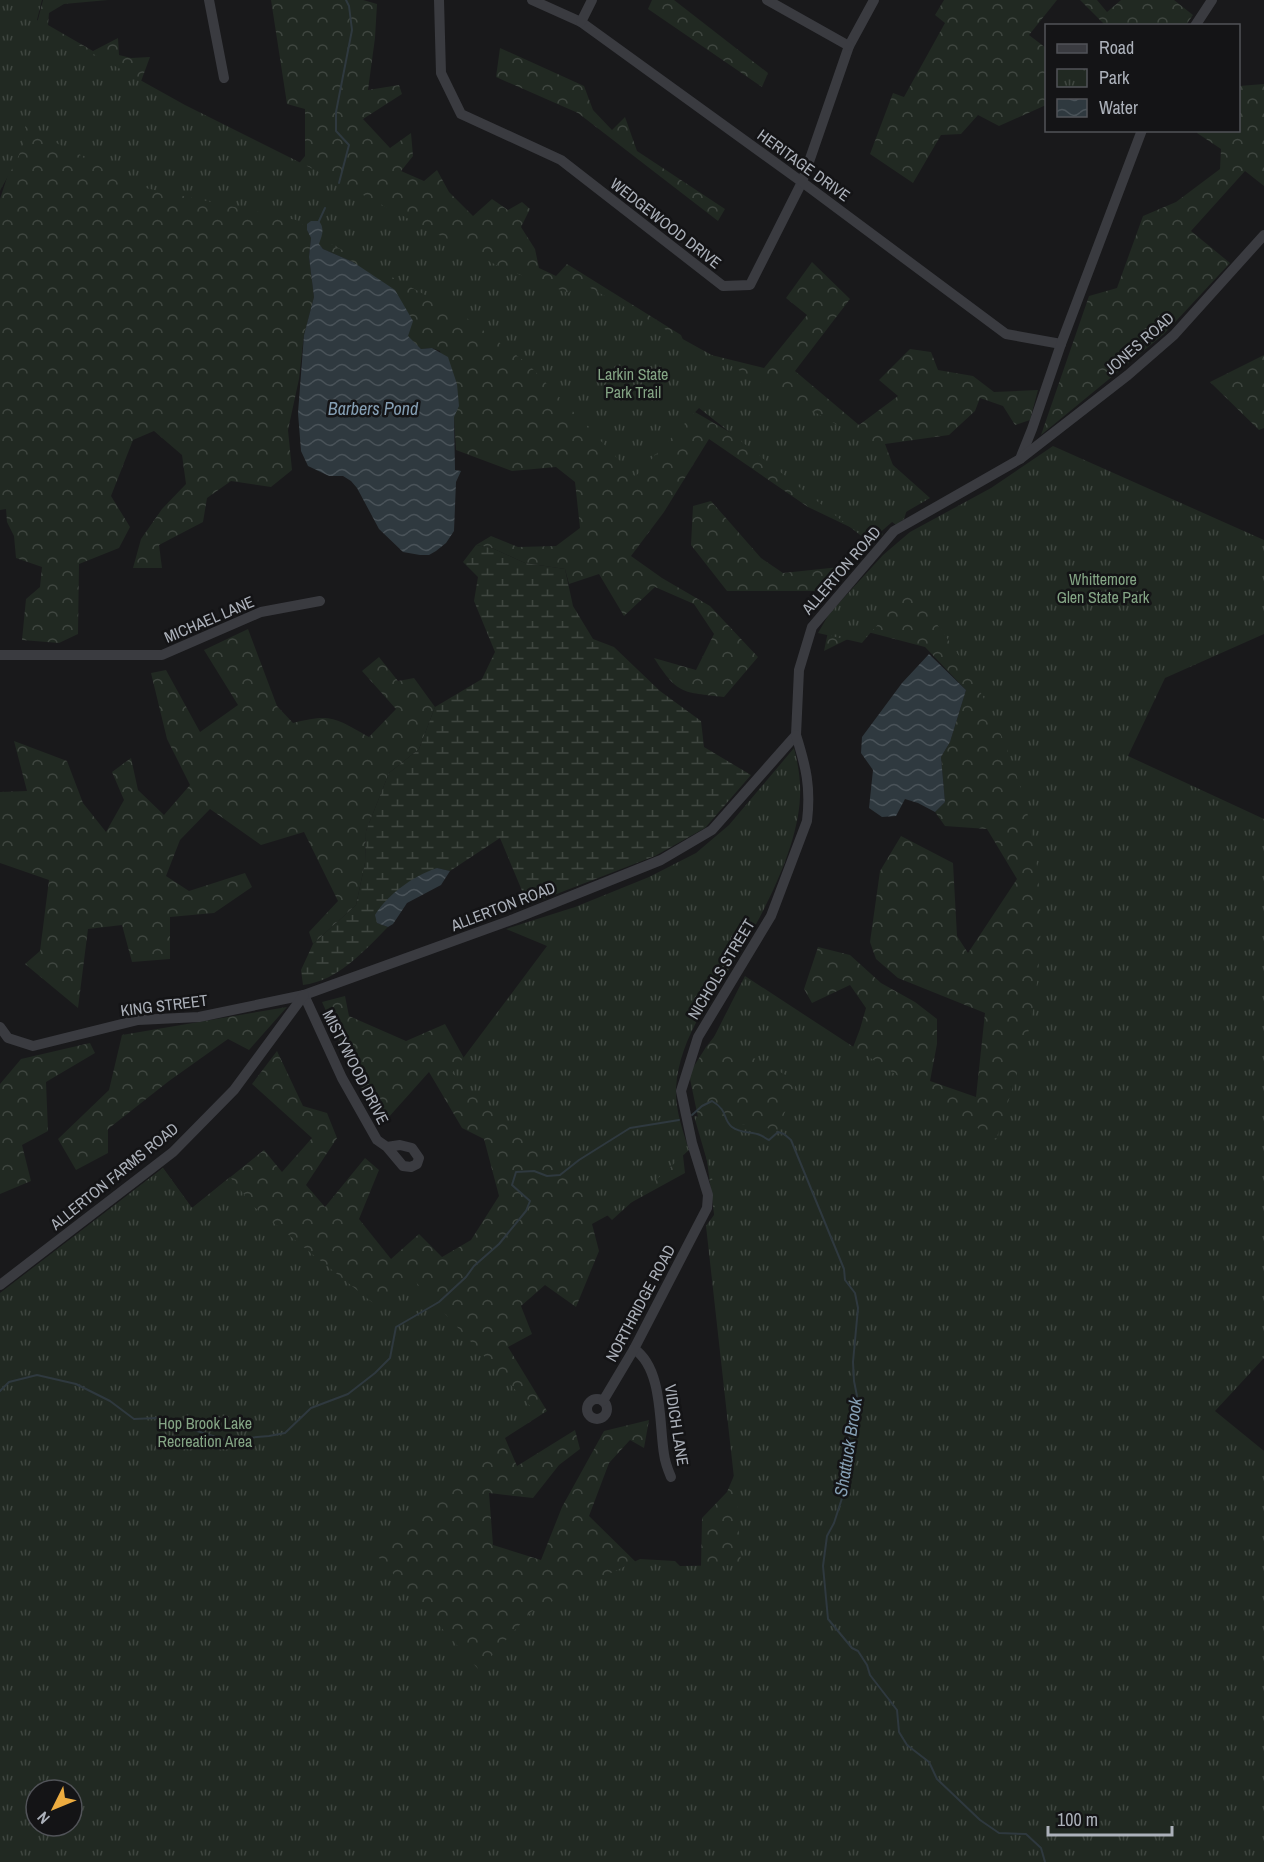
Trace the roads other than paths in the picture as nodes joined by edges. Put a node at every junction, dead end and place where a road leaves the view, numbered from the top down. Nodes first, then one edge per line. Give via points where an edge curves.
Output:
1 (210, 0) edge
2 (439, 0) edge
3 (532, 0) edge
4 (592, 0) edge
5 (767, 0) edge
6 (874, 0) edge
7 (1212, 0) edge
8 (581, 22) junction
9 (1197, 24) edge
10 (849, 46) junction
11 (224, 78) dead end
12 (1141, 132) edge
13 (802, 182) junction
14 (1264, 235) edge
15 (1061, 344) junction
16 (1020, 459) junction
17 (320, 601) dead end
18 (0, 655) edge
19 (796, 735) junction
20 (304, 995) junction
21 (0, 1027) edge
22 (387, 1147) dead end
23 (703, 1219) joint
24 (0, 1285) edge
25 (634, 1349) junction
26 (603, 1401) dead end
27 (670, 1477) dead end

1 - 11 street
2 - 13 street, WEDGEWOOD DRIVE via 441,73 462,114 561,160 723,286 750,285
3 - 8 street, HERITAGE DRIVE
4 - 8 street
5 - 10 street
6 - 10 street, WEDGEWOOD DRIVE
7 - 9 street
8 - 13 street, HERITAGE DRIVE
10 - 13 street, WEDGEWOOD DRIVE
12 - 15 street
13 - 15 street, HERITAGE DRIVE via 1006,334
14 - 16 street, JONES ROAD via 1162,346
15 - 16 street
16 - 19 street, ALLERTON ROAD via 894,531 812,627 799,670
17 - 18 street, MICHAEL LANE via 261,612 162,655
19 - 20 street, ALLERTON ROAD via 712,830 661,860 514,919
19 - 23 street, NICHOLS STREET via 807,769 807,820 771,916 698,1037 681,1091 708,1195
20 - 21 street, KING STREET via 199,1017 138,1020 33,1046 8,1038
20 - 22 street, MISTYWOOD DRIVE via 342,1078 377,1140
20 - 24 street, ALLERTON FARMS ROAD via 234,1090 173,1152
23 - 25 street, NORTHRIDGE ROAD
25 - 26 street, NORTHRIDGE ROAD
25 - 27 street, VIDICH LANE via 654,1376

